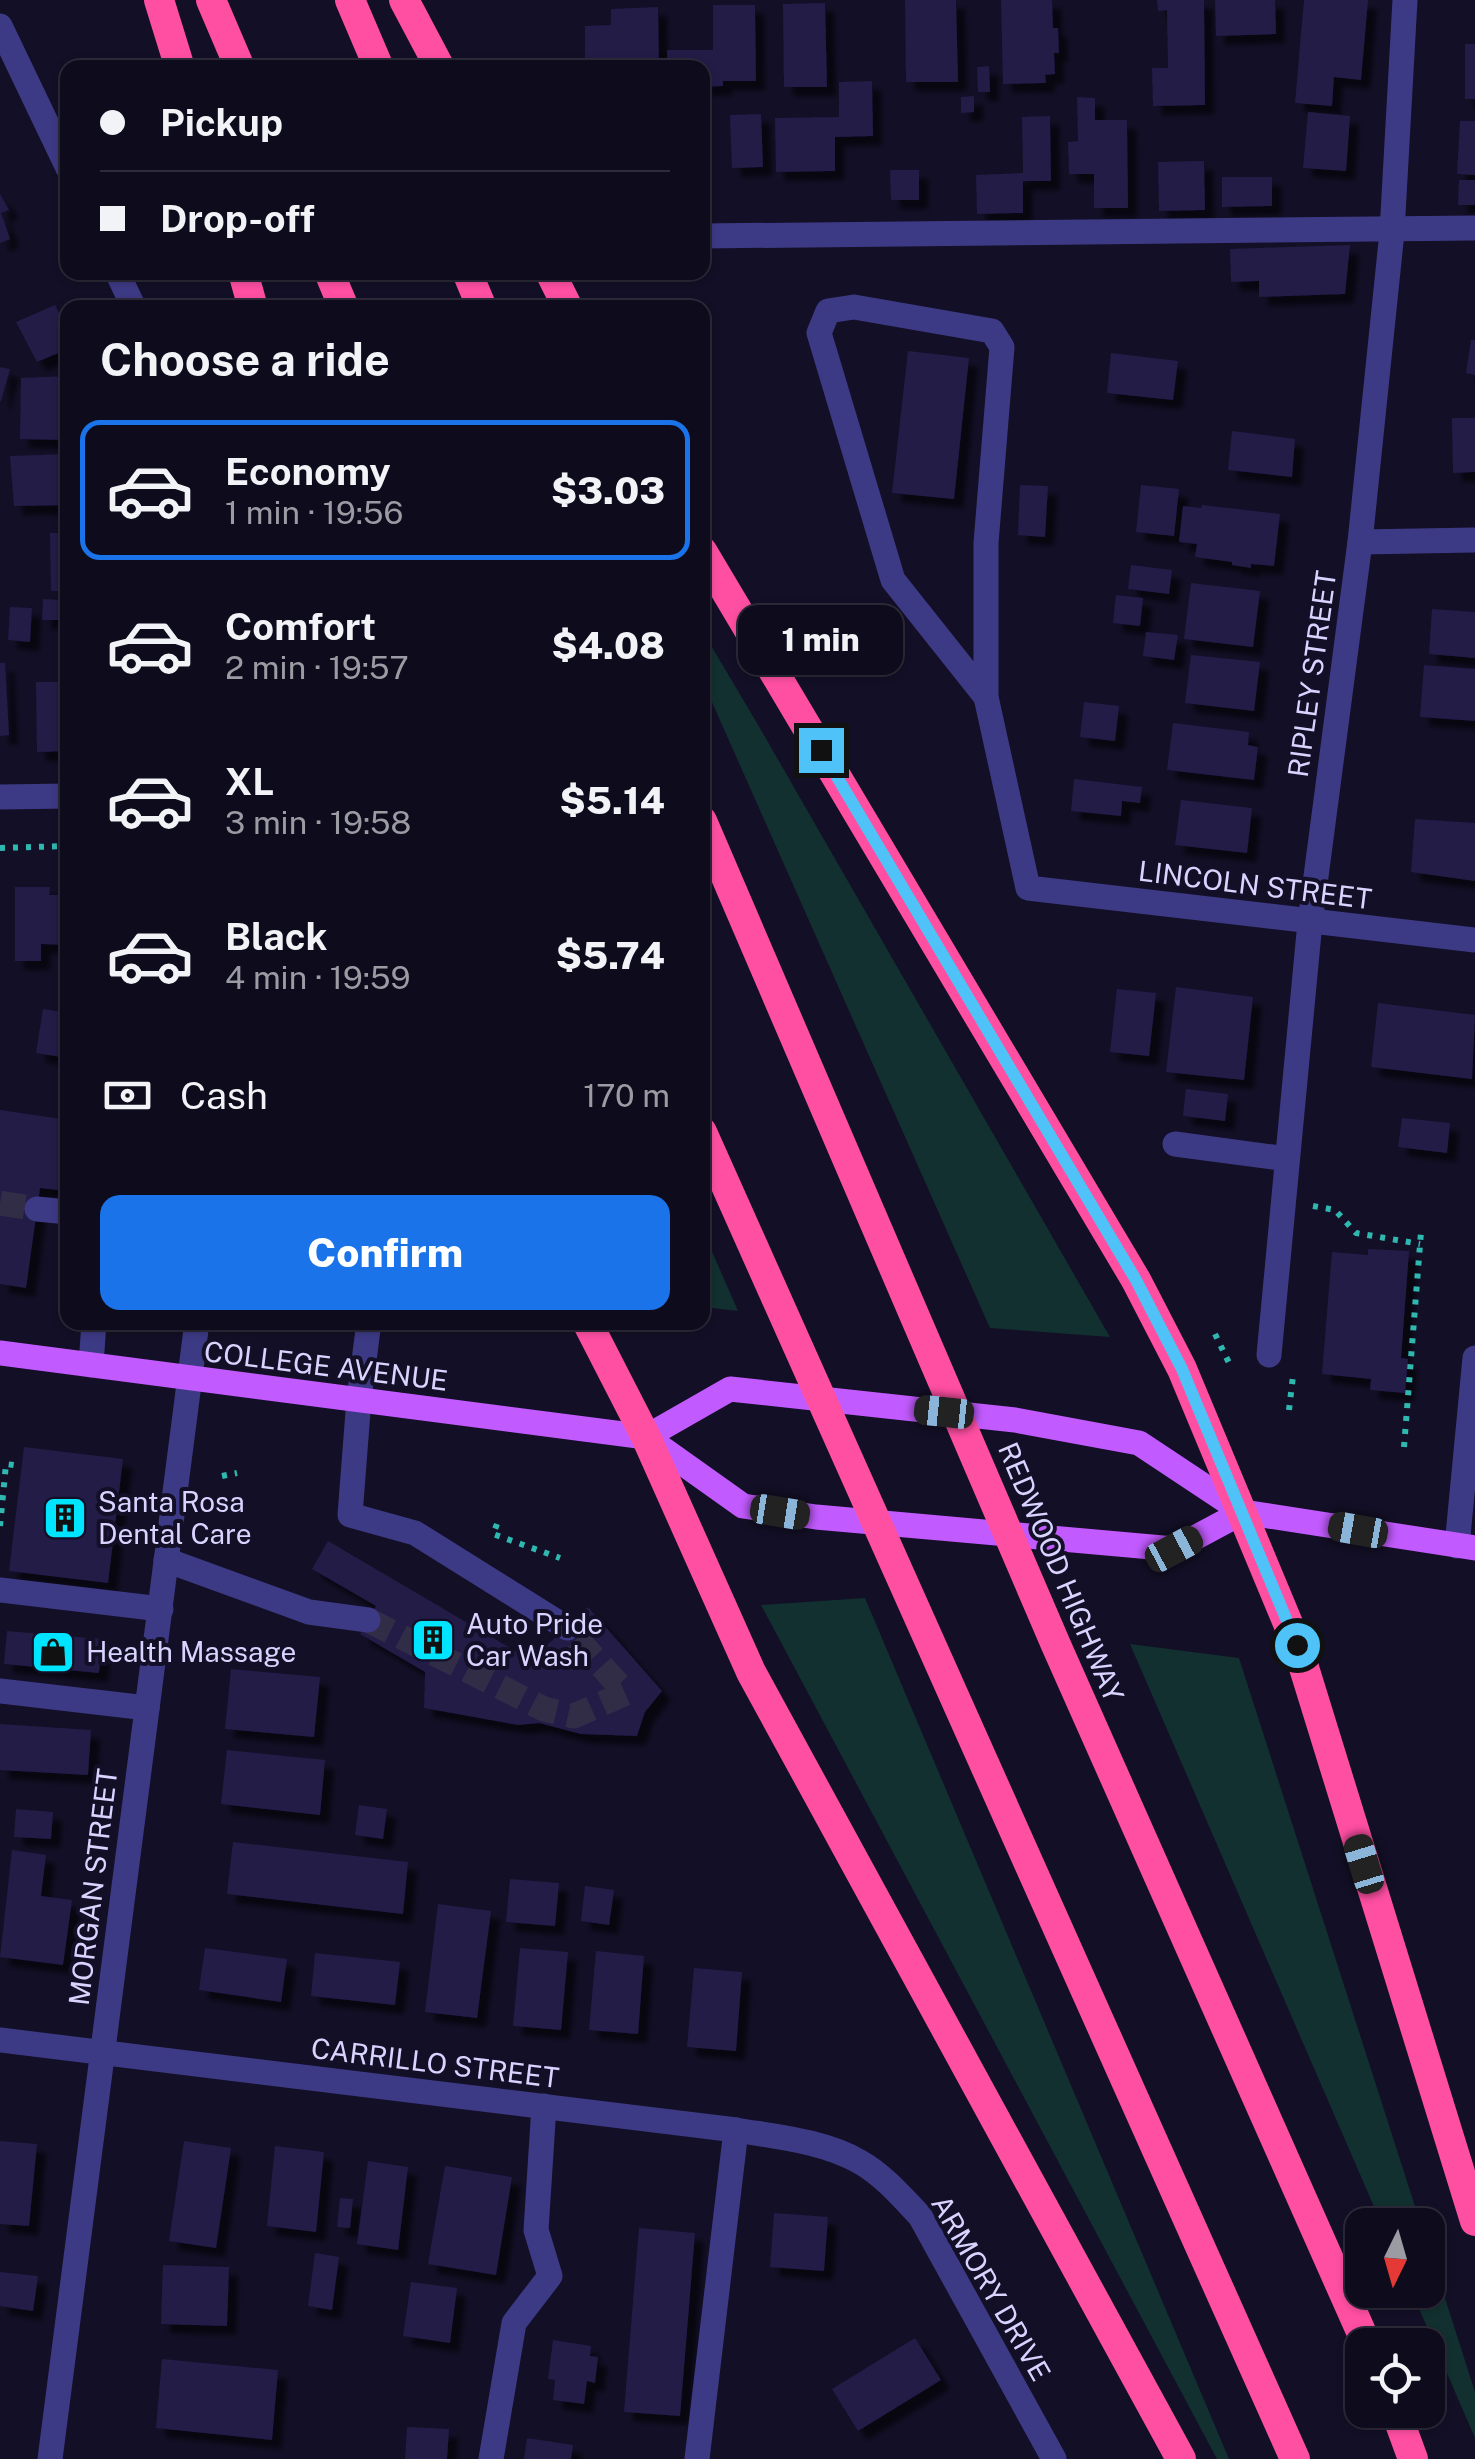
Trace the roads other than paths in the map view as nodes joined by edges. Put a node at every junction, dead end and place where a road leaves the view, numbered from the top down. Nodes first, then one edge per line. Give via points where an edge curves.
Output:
1 (159, 0) edge
2 (211, 0) edge
3 (350, 0) edge
4 (404, 0) edge
5 (1405, 0) edge
6 (0, 26) edge
7 (178, 60) edge
8 (237, 60) edge
9 (376, 60) edge
10 (436, 60) edge
11 (60, 151) edge
12 (1475, 228) edge
13 (1392, 232) junction
14 (710, 236) edge
15 (1475, 540) edge
16 (1360, 542) junction
17 (710, 564) edge
18 (986, 696) junction
19 (60, 796) edge
20 (0, 798) edge
21 (710, 840) edge
22 (1310, 922) junction
23 (1475, 940) edge
24 (1174, 1144) dead end
25 (710, 1150) edge
26 (1288, 1159) junction
27 (37, 1209) tunnel mouth
28 (60, 1211) edge
29 (93, 1330) edge
30 (196, 1330) edge
31 (368, 1330) edge
32 (591, 1330) edge
33 (0, 1353) edge
34 (1269, 1355) dead end
35 (90, 1365) junction
36 (1474, 1375) edge
37 (190, 1380) junction
38 (358, 1400) junction
39 (1471, 1425) edge
40 (646, 1436) junction
41 (1243, 1512) junction
42 (1466, 1547) edge
43 (166, 1560) junction
44 (0, 1590) edge
45 (160, 1609) junction
46 (368, 1620) tunnel mouth
47 (567, 1628) tunnel mouth
48 (0, 1691) edge
49 (146, 1708) junction
50 (0, 2040) edge
51 (102, 2052) junction
52 (544, 2106) junction
53 (736, 2130) junction
54 (860, 2162) joint
55 (1475, 2221) edge
56 (1359, 2328) edge
57 (1402, 2428) edge
58 (50, 2459) edge
59 (491, 2459) edge
60 (697, 2459) edge
61 (1054, 2459) edge
62 (1182, 2459) edge
63 (1295, 2459) edge
64 (1413, 2459) edge

1 - 7 highway
2 - 8 highway
3 - 9 highway
4 - 10 highway
5 - 13 street, RIPLEY STREET
6 - 11 street
12 - 13 street
13 - 14 street
13 - 16 street, RIPLEY STREET
15 - 16 street
16 - 22 street, RIPLEY STREET
17 - 41 highway via 1136,1280
18 - 18 street via 986,543 1002,347 992,331 854,307 828,311 819,333 892,580
18 - 22 street, LINCOLN STREET via 1028,888
19 - 20 street
21 - 56 highway, REDWOOD HIGHWAY
22 - 23 street, LINCOLN STREET
22 - 26 street, RIPLEY STREET
24 - 26 street
25 - 63 highway
26 - 34 street, RIPLEY STREET
27 - 28 street
29 - 35 street
30 - 37 street, MORGAN STREET
31 - 38 street
32 - 40 highway
33 - 35 main road, COLLEGE AVENUE
35 - 37 main road, COLLEGE AVENUE
36 - 39 street
37 - 38 main road, COLLEGE AVENUE
37 - 43 street, MORGAN STREET
38 - 40 main road, COLLEGE AVENUE
38 - 47 street via 350,1515 414,1533
39 - 42 street
40 - 41 main road, COLLEGE AVENUE via 743,1506 816,1518 1174,1549
40 - 41 main road via 730,1389 1015,1420 1139,1443
40 - 62 highway via 752,1672
41 - 42 main road
41 - 55 highway via 1297,1645
43 - 45 street, MORGAN STREET
43 - 46 street via 308,1612
44 - 45 street
45 - 49 street, MORGAN STREET
48 - 49 street
49 - 51 street, MORGAN STREET
50 - 51 street, CARRILLO STREET
51 - 52 street, CARRILLO STREET
51 - 58 street, MORGAN STREET
52 - 53 street, CARRILLO STREET
52 - 59 street via 536,2230 550,2276 514,2323
53 - 54 street, CARRILLO STREET via 800,2140
53 - 60 street
54 - 61 street, ARMORY DRIVE via 920,2216
57 - 64 highway

